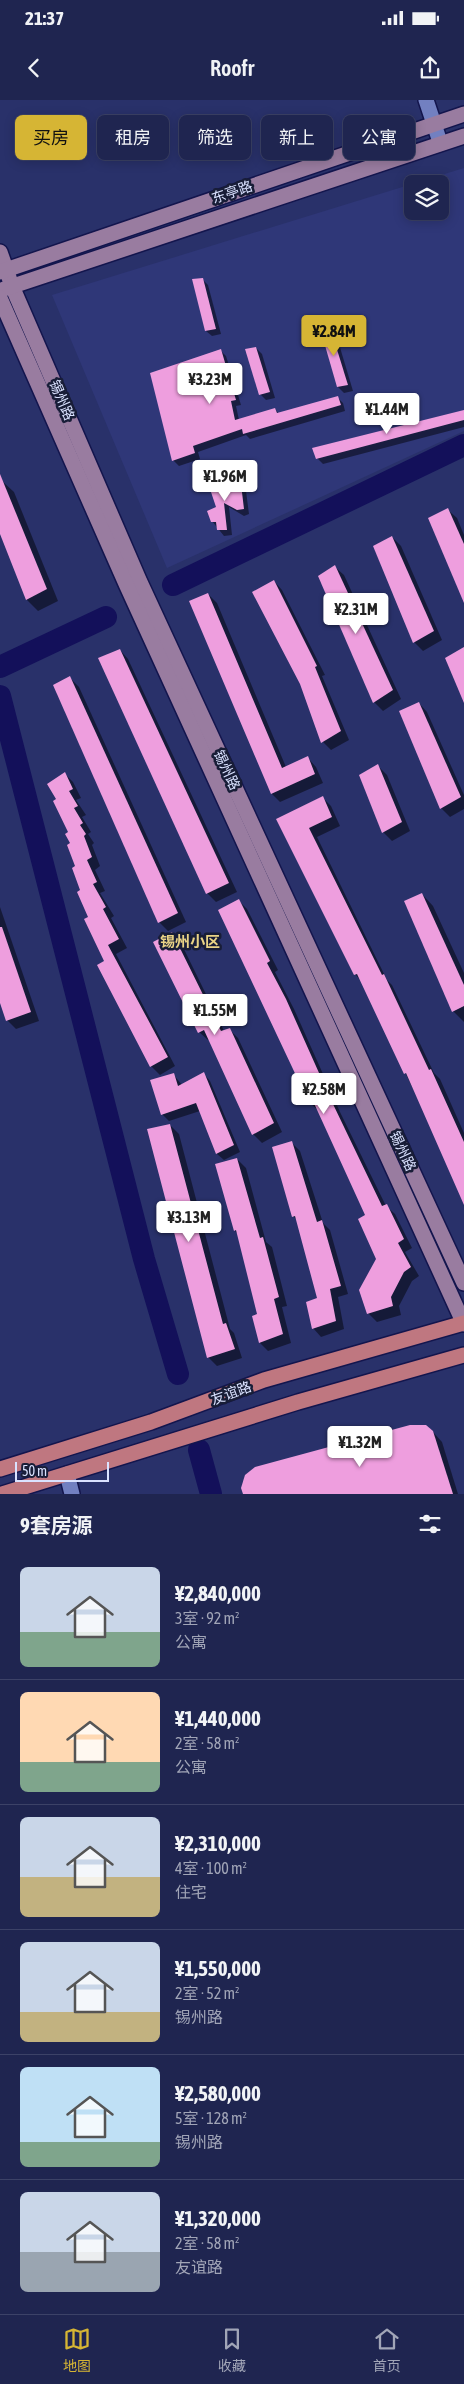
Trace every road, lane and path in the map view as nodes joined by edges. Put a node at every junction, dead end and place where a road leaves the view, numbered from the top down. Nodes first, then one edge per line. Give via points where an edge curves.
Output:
1 (426, 100) edge
2 (464, 114) edge
3 (434, 123) junction
4 (464, 136) edge
5 (440, 142) junction
6 (0, 252) edge
7 (3, 271) edge
8 (6, 288) edge
9 (0, 298) edge
10 (464, 1283) edge
11 (464, 1324) edge
12 (464, 1355) edge
13 (0, 1469) edge
14 (67, 1474) junction
15 (2, 1494) edge
16 (72, 1494) edge

1 - 3 street
2 - 3 street, 东亭路
3 - 5 street
3 - 7 street, 东亭路
4 - 5 street, 东亭路
5 - 8 street, 东亭路
6 - 7 street, 锡州路
7 - 8 street, 锡州路
8 - 10 street, 锡州路
9 - 11 street, 锡州路
11 - 13 main road, 友谊路 via 264,1380 151,1422
12 - 14 main road, 友谊路 via 298,1402
14 - 15 main road, 友谊路
14 - 16 street

